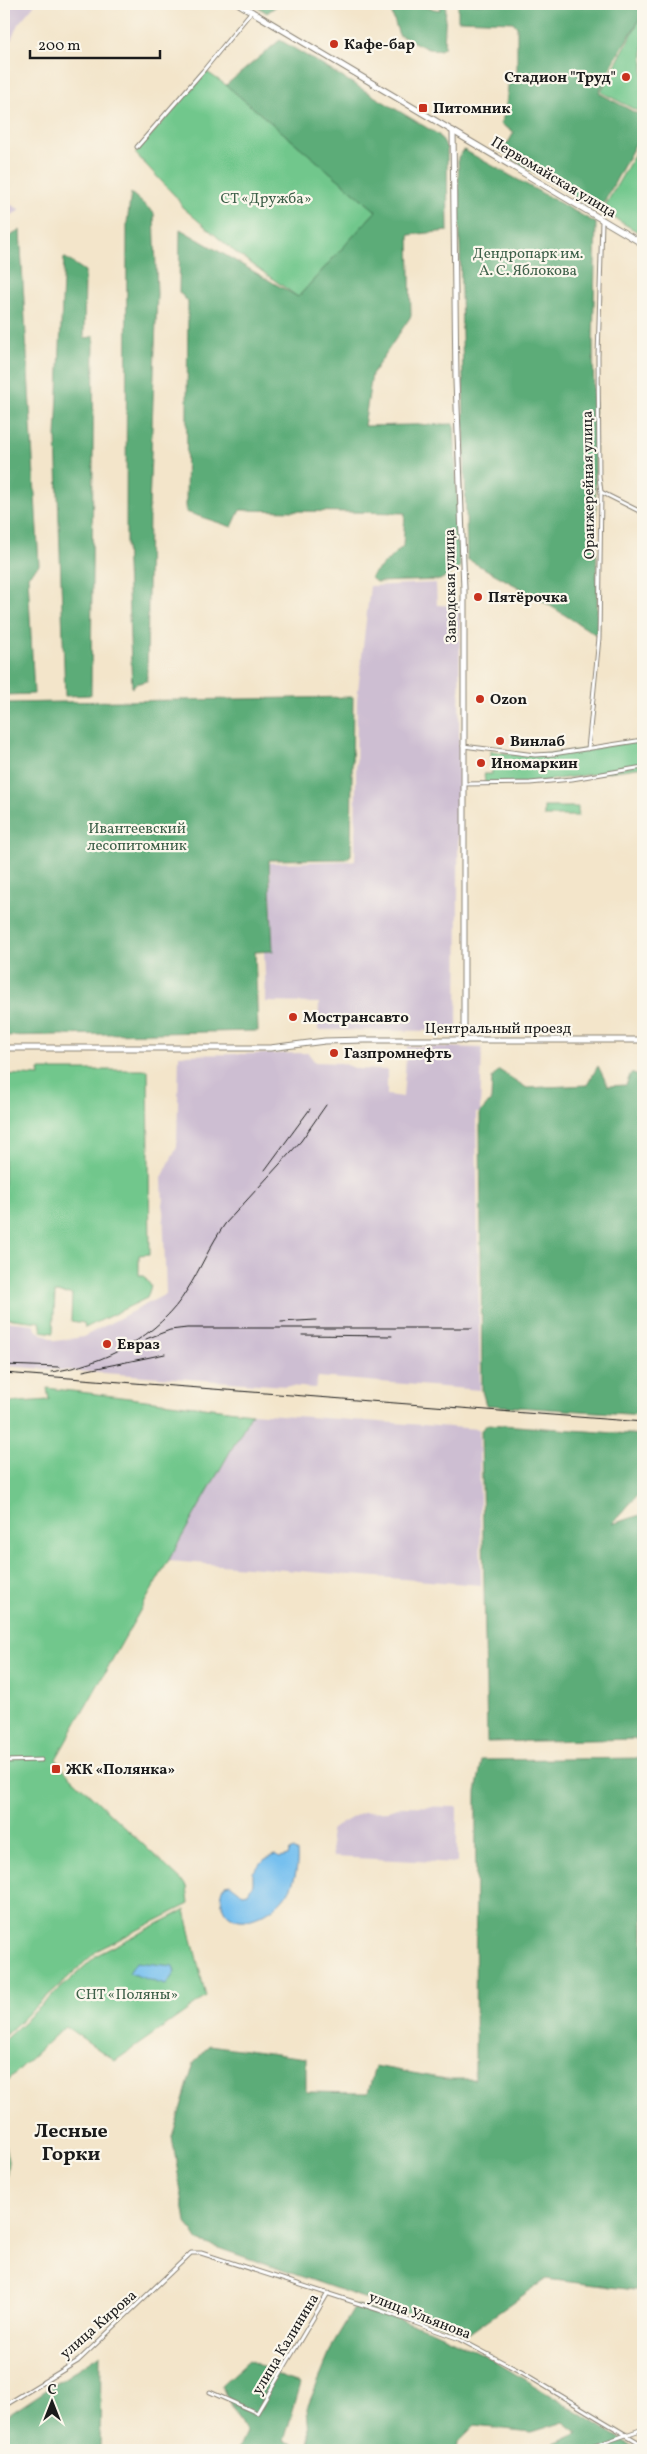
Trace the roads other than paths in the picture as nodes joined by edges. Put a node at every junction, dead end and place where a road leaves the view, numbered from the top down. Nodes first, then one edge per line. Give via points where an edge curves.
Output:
1 (239, 4) edge
2 (252, 11) junction
3 (453, 131) junction
4 (137, 147) dead end
5 (602, 220) junction
6 (643, 244) edge
7 (601, 492) junction
8 (643, 513) edge
9 (643, 740) edge
10 (463, 746) junction
11 (588, 749) junction
12 (643, 767) edge
13 (463, 784) junction
14 (643, 1040) edge
15 (464, 1041) junction
16 (4, 1048) edge
17 (41, 1760) dead end
18 (4, 1761) edge
19 (201, 2253) joint
20 (328, 2294) junction
21 (641, 2300) dead end
22 (643, 2310) edge
23 (210, 2392) dead end
24 (4, 2406) edge
25 (643, 2428) edge
26 (625, 2434) junction
27 (643, 2445) edge
28 (583, 2450) edge

1 - 2 main road, Первомайская улица
2 - 3 main road, Первомайская улица
2 - 4 street
3 - 5 main road, Первомайская улица
3 - 10 main road, Заводская улица via 456,381 464,589
5 - 6 main road, Первомайская улица
5 - 7 street, Оранжерейная улица via 598,357
7 - 8 street
7 - 11 street, Оранжерейная улица via 599,638
9 - 11 street
10 - 11 street via 535,754
10 - 13 main road, Заводская улица
12 - 13 street via 530,783
13 - 15 main road, Заводская улица
14 - 15 main road, Центральный проезд
15 - 16 main road, Центральный проезд via 352,1040 270,1048
17 - 18 street
19 - 20 street, улица Ульянова
19 - 24 street, улица Кирова via 191,2253 78,2361
20 - 23 street, улица Калинина via 257,2413
20 - 26 street, улица Ульянова via 457,2338
21 - 22 street
25 - 26 street
26 - 27 street, улица Ульянова
26 - 28 street

